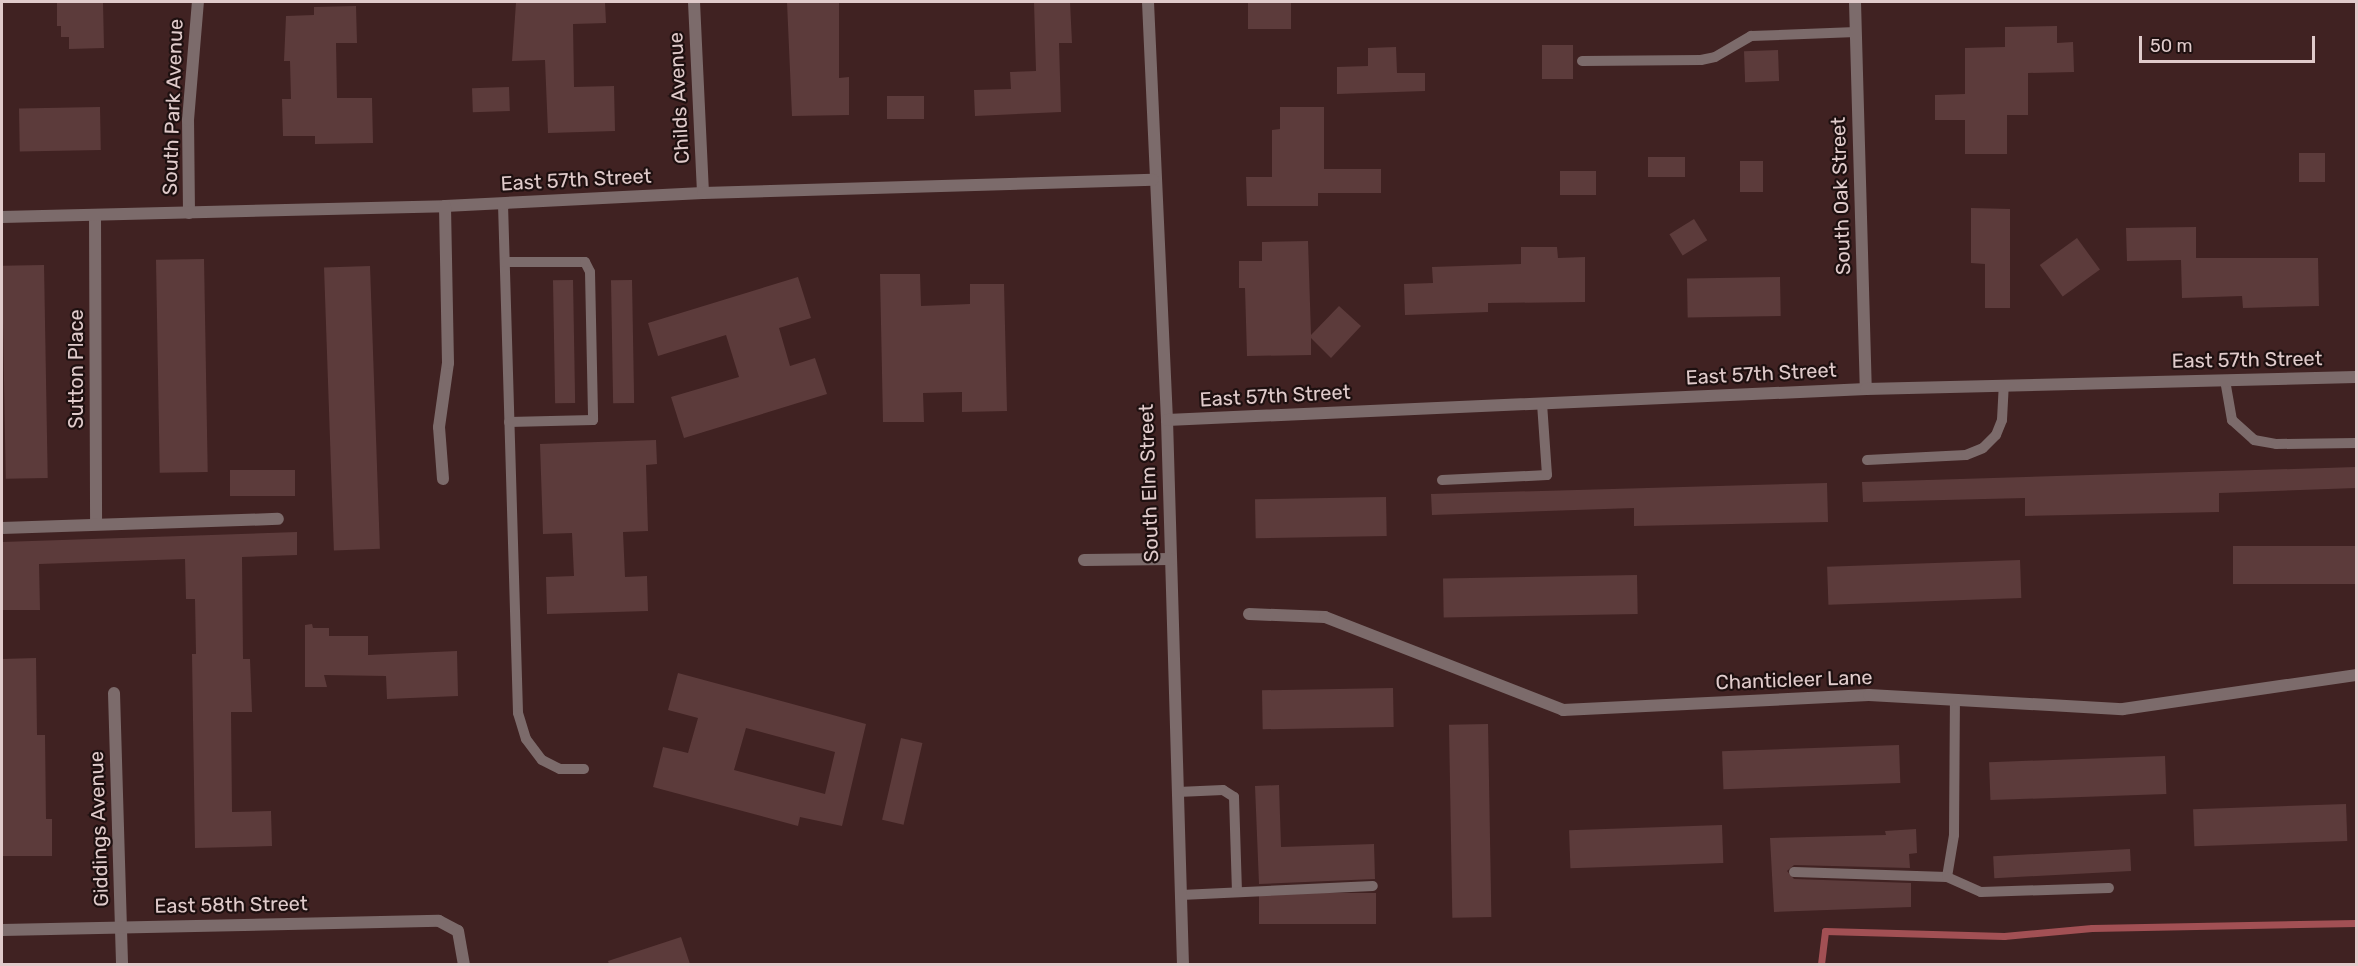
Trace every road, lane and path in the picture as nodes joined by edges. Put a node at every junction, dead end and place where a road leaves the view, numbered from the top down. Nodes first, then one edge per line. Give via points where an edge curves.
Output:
1 (198, 2) edge
2 (694, 2) edge
3 (1148, 2) edge
4 (1855, 2) edge
5 (1856, 32) junction
6 (1582, 61) dead end
7 (1153, 180) junction
8 (703, 194) junction
9 (503, 204) junction
10 (446, 206) junction
11 (189, 213) junction
12 (94, 215) junction
13 (2, 217) edge
14 (505, 262) junction
15 (2356, 377) edge
16 (2225, 380) junction
17 (2004, 385) junction
18 (1866, 389) junction
19 (1542, 403) junction
20 (1167, 420) junction
21 (509, 422) junction
22 (2356, 443) edge
23 (1867, 460) dead end
24 (443, 479) dead end
25 (1442, 480) dead end
26 (278, 519) dead end
27 (96, 522) junction
28 (2, 528) edge
29 (1171, 559) junction
30 (1084, 560) dead end
31 (1248, 614) dead end
32 (2356, 675) edge
33 (114, 693) dead end
34 (1955, 699) junction
35 (584, 769) dead end
36 (1178, 792) junction
37 (1794, 872) dead end
38 (1947, 877) junction
39 (1373, 886) dead end
40 (2109, 888) dead end
41 (1237, 892) junction
42 (1181, 895) junction
43 (121, 927) junction
44 (2, 930) edge
45 (122, 964) edge
46 (464, 964) edge
47 (1183, 964) edge

1 - 11 street, South Park Avenue via 188,120
2 - 8 street, Childs Avenue
3 - 7 street, South Elm Street
4 - 5 street, South Oak Street
5 - 6 lane via 1751,36 1715,57 1701,60
5 - 18 street, South Oak Street
7 - 8 street, East 57th Street
7 - 20 street, South Elm Street
8 - 9 street, East 57th Street
9 - 10 street, East 57th Street
9 - 14 lane
10 - 11 street, East 57th Street
10 - 24 street via 447,363 439,428
11 - 12 street, East 57th Street
12 - 13 street, East 57th Street
12 - 27 street, Sutton Place
14 - 21 lane
14 - 21 lane via 585,262 590,272 593,420
15 - 16 street, East 57th Street
16 - 17 street, East 57th Street
16 - 22 lane via 2232,420 2254,440 2276,444
17 - 18 street, East 57th Street
17 - 23 lane via 2002,420 1996,435 1983,448 1966,455
18 - 19 street, East 57th Street
19 - 20 street, East 57th Street
19 - 25 lane via 1547,475
20 - 29 street, South Elm Street
21 - 35 lane via 518,713 526,739 542,760 560,769
26 - 27 street
27 - 28 street
29 - 30 street
29 - 36 street, South Elm Street
31 - 34 street, Chanticleer Lane via 1325,617 1563,710 1869,695
32 - 34 street, Chanticleer Lane via 2123,709
33 - 43 street, Giddings Avenue
34 - 38 lane via 1954,835
36 - 41 lane via 1223,790 1234,797
36 - 42 street, South Elm Street
37 - 38 lane
38 - 40 lane via 1981,892
39 - 41 lane
41 - 42 lane
42 - 47 street, South Elm Street
43 - 44 street, East 58th Street
43 - 45 street, Giddings Avenue
43 - 46 street, East 58th Street via 439,921 458,931

